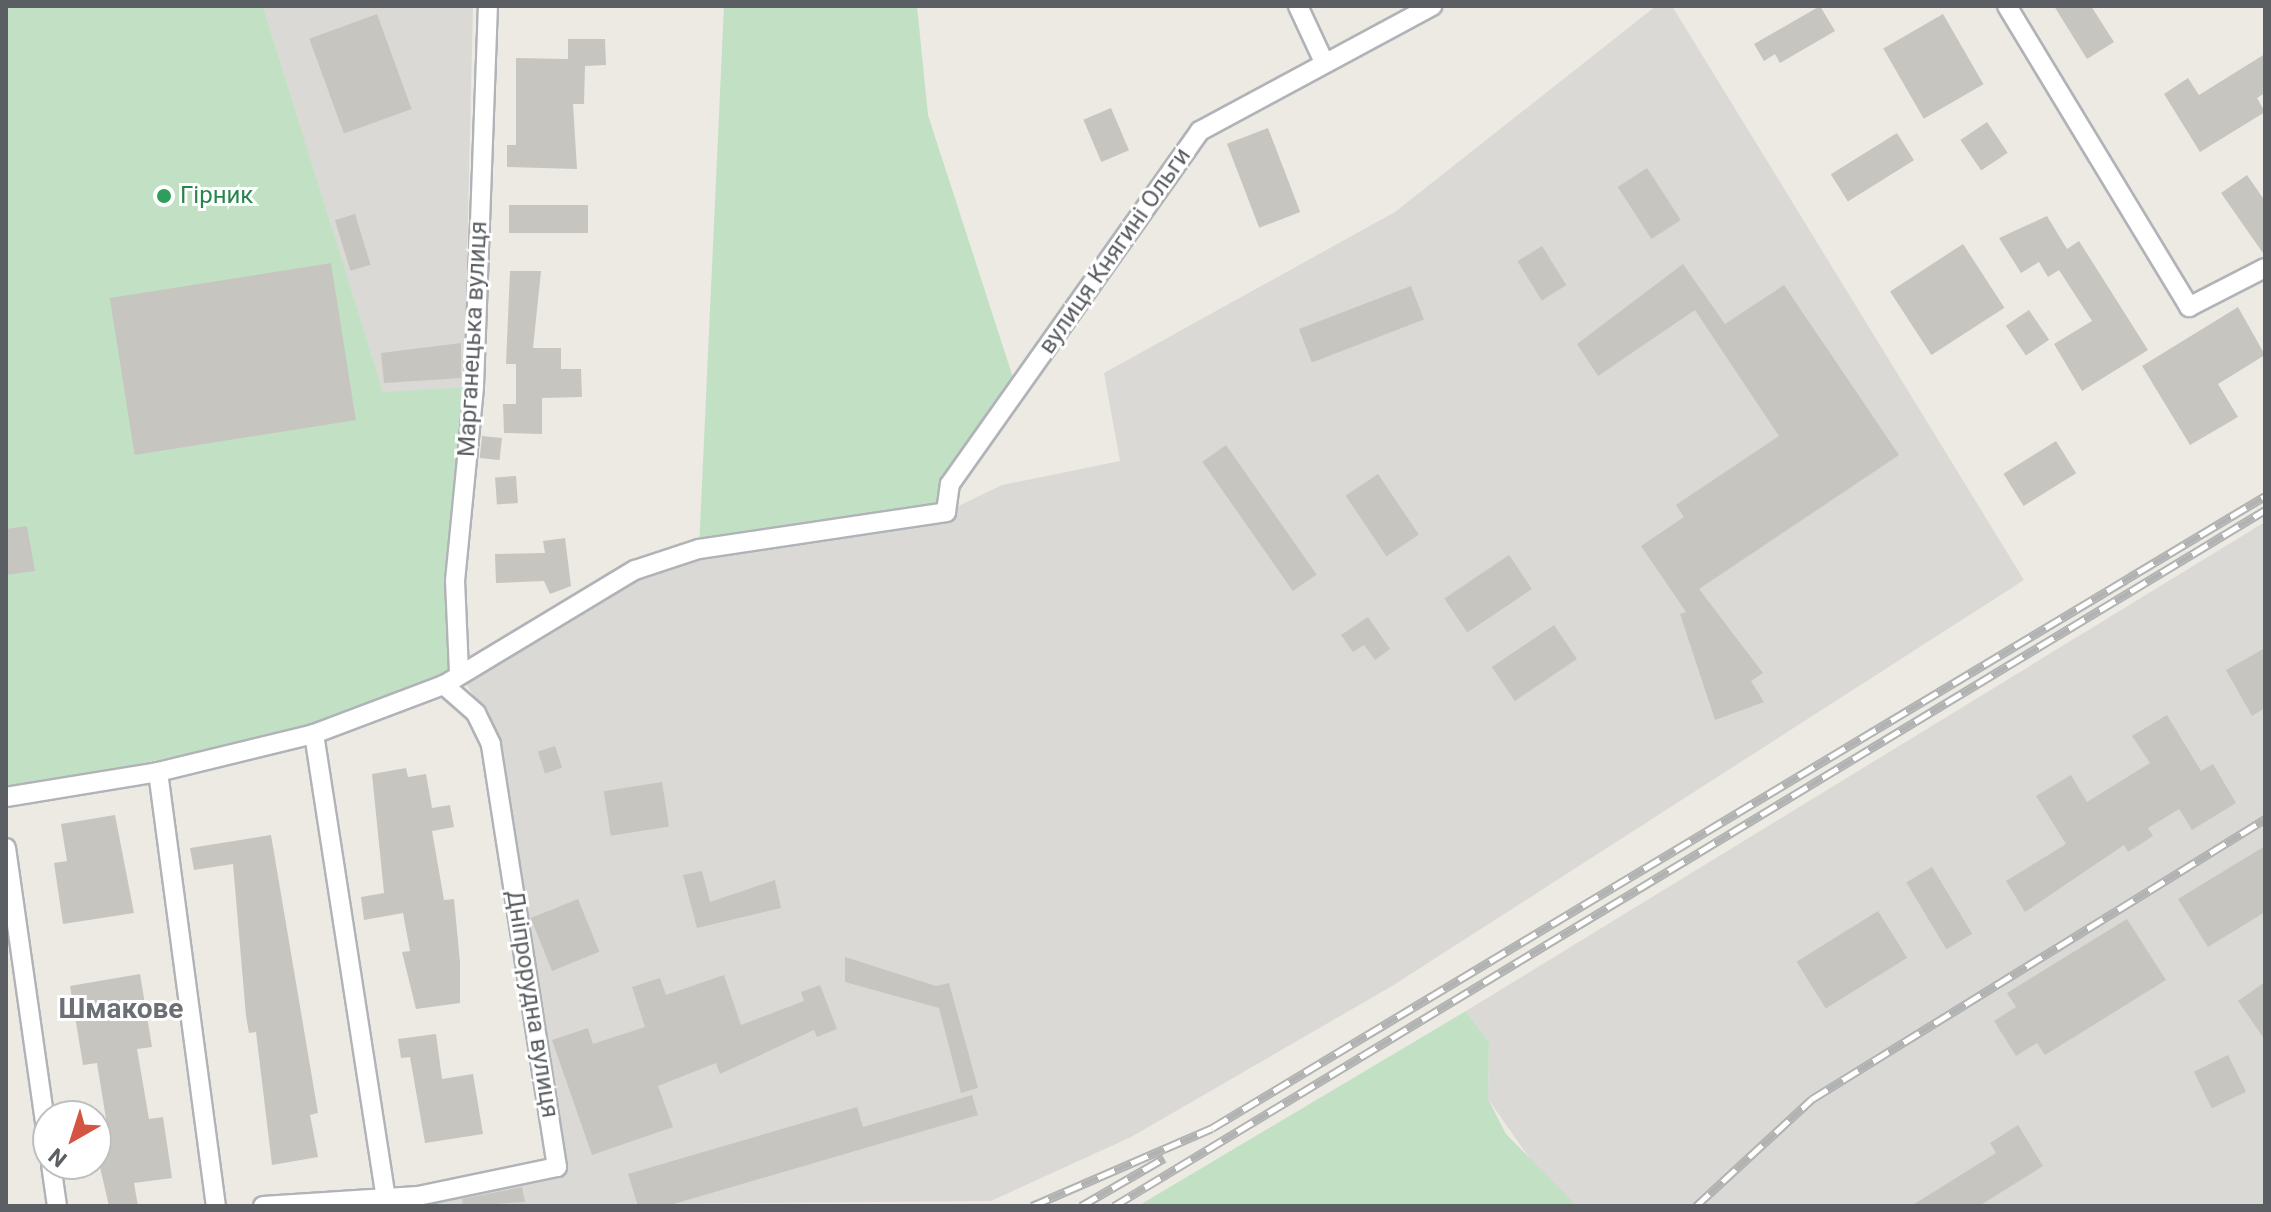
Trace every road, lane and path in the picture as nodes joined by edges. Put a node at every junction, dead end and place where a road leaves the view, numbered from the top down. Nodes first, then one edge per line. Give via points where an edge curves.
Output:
1 (488, 6) edge
2 (1298, 6) edge
3 (1432, 6) edge
4 (2007, 6) edge
5 (1324, 62) junction
6 (2265, 268) edge
7 (459, 672) junction
8 (444, 685) junction
9 (314, 734) junction
10 (158, 772) junction
11 (6, 797) edge
12 (6, 848) edge
13 (42, 1100) edge
14 (53, 1180) edge
15 (385, 1193) junction
16 (57, 1206) edge
17 (216, 1206) edge
18 (263, 1206) edge

1 - 7 street, Марганецька вулиця via 474,386 455,581
2 - 5 street
3 - 5 street, вулиця Княгині Ольги
4 - 6 street via 2189,307
5 - 7 street, вулиця Княгині Ольги via 1220,117 1180,153 950,484 946,512 699,549 648,566
7 - 8 street
8 - 9 street
8 - 15 street, Дніпрорудна вулиця via 476,713 491,744 557,1167 418,1196
9 - 10 street
9 - 15 street
10 - 11 street
10 - 17 street
12 - 13 street
14 - 16 street
15 - 18 street, Дніпрорудна вулиця

